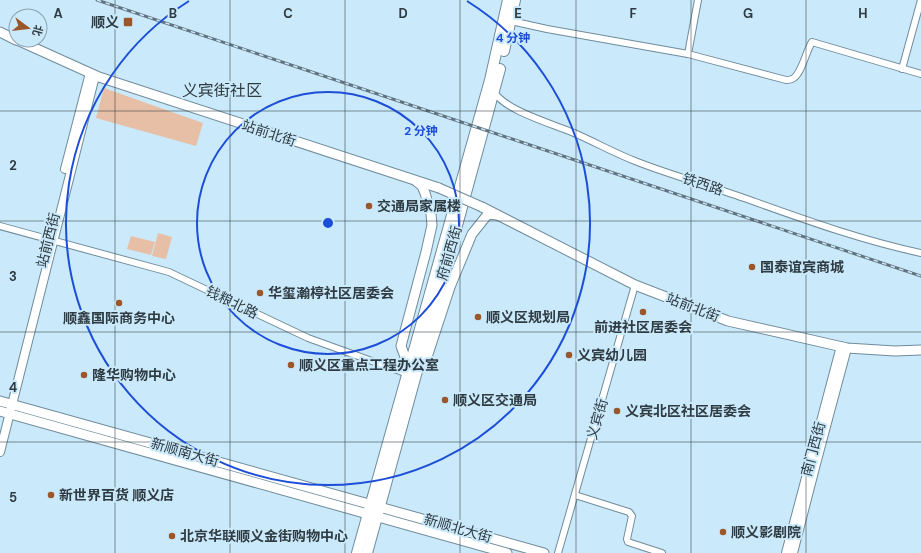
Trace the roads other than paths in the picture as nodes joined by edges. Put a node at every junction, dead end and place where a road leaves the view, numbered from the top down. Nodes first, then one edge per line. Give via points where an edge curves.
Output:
1 (508, 0) edge
2 (515, 0) edge
3 (698, 0) edge
4 (921, 0) edge
5 (511, 21) junction
6 (34, 48) edge
7 (688, 54) junction
8 (902, 69) junction
9 (921, 74) edge
10 (95, 75) junction
11 (494, 92) junction
12 (411, 179) junction
13 (497, 215) junction
14 (0, 226) edge
15 (51, 240) junction
16 (921, 253) edge
17 (635, 285) junction
18 (844, 347) junction
19 (921, 350) edge
20 (411, 371) junction
21 (7, 408) edge
22 (0, 434) edge
23 (0, 452) edge
24 (575, 495) junction
25 (374, 510) junction
26 (357, 553) edge
27 (366, 553) edge
28 (507, 553) edge
29 (544, 553) edge
30 (558, 553) edge
31 (662, 553) edge
32 (786, 553) edge
33 (793, 553) edge

1 - 20 main road, 府前西街 via 490,80
2 - 5 main road, 府前西街
3 - 7 street
4 - 8 street
5 - 7 street
5 - 11 main road, 府前西街
6 - 10 main road, 站前北街
7 - 8 street via 786,80 793,79 798,74 812,42
8 - 9 street
10 - 12 main road, 站前北街
10 - 15 street, 站前西街
11 - 16 street, 铁西路 via 513,108 635,161 830,228
11 - 20 main road, 府前西街
12 - 13 main road, 站前北街, bridge via 439,188
12 - 20 main road via 422,186 425,192 432,225 401,346
13 - 17 main road, 站前北街
13 - 20 main road via 488,214 472,234 450,287 428,354
14 - 15 street, 钱粮北路
15 - 20 street, 钱粮北路 via 170,272 308,338
15 - 21 street, 站前西街
17 - 18 main road, 站前北街 via 728,321
17 - 24 street, 义宾街
18 - 19 main road, 站前北街 via 894,351
18 - 32 street, 南门西街
18 - 33 street, 南门西街
20 - 25 main road, 府前西街
21 - 22 street
21 - 23 street
21 - 25 main road, 新顺南大街
24 - 30 street, 义宾街
24 - 31 street via 630,512 632,516 628,542
25 - 26 main road
25 - 27 main road
25 - 28 main road, 新顺北大街
25 - 29 main road, 新顺北大街

